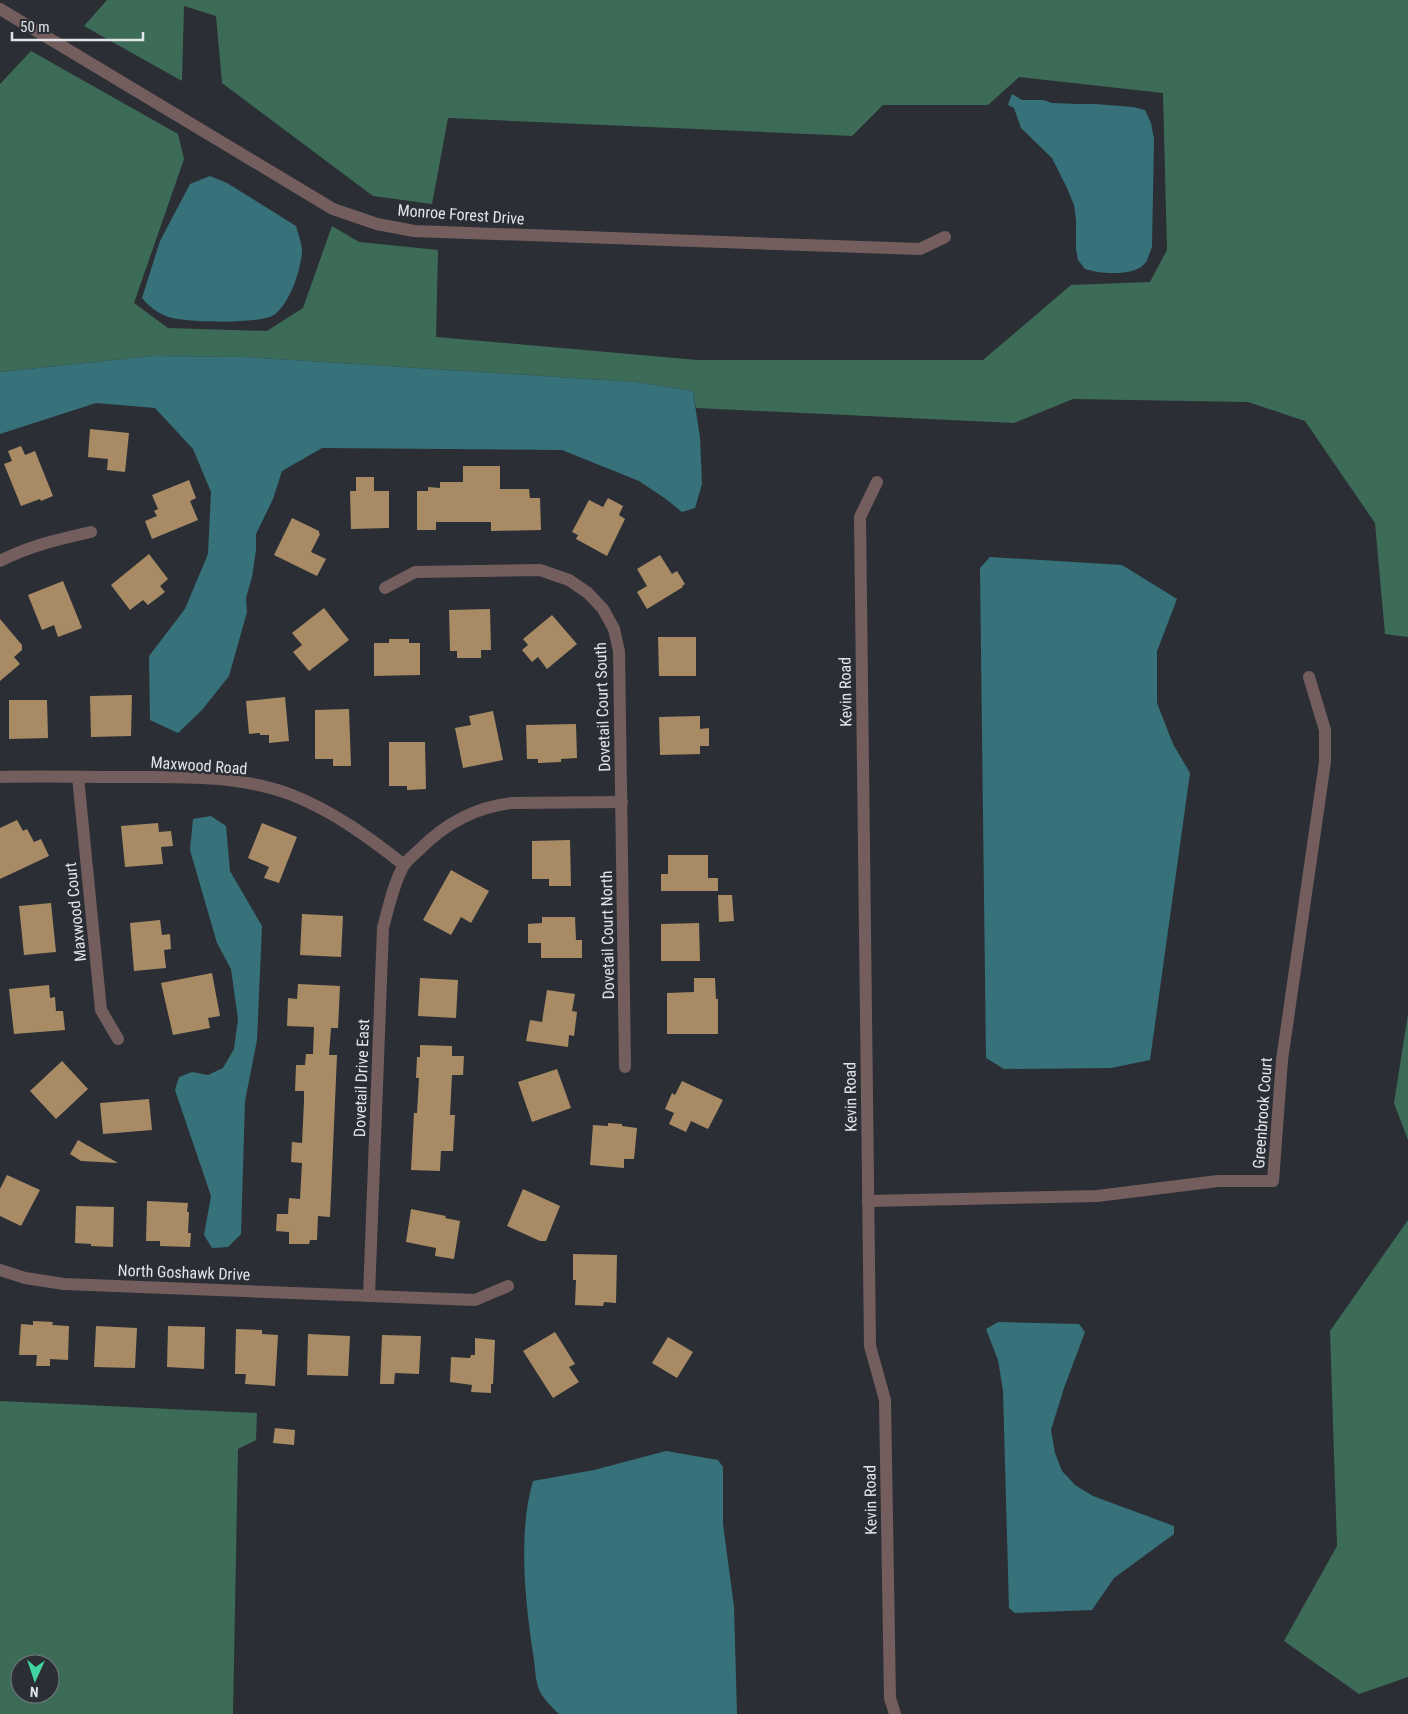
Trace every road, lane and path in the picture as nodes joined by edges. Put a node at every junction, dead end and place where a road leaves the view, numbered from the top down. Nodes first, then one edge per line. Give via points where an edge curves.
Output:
1 (0, 9) edge
2 (945, 237) dead end
3 (877, 482) dead end
4 (90, 532) dead end
5 (0, 561) edge
6 (385, 588) dead end
7 (1309, 677) dead end
8 (0, 777) edge
9 (78, 777) junction
10 (622, 802) junction
11 (404, 866) junction
12 (118, 1039) dead end
13 (625, 1067) dead end
14 (868, 1201) junction
15 (0, 1270) edge
16 (508, 1286) dead end
17 (368, 1296) junction
18 (895, 1714) edge

1 - 2 street, Monroe Forest Drive via 333,209 377,224 414,230 914,249
3 - 14 street, Kevin Road via 860,516
4 - 5 street via 46,542
6 - 10 street, Dovetail Court South via 415,572 540,570 569,580 588,593 603,609 614,629 619,651
7 - 14 street, Greenbrook Court via 1325,730 1325,762 1282,1060 1273,1181 1218,1181 1097,1196
8 - 9 street, Maxwood Road
9 - 11 street, Maxwood Road via 192,778 266,787 292,795 342,821
9 - 12 street, Maxwood Court via 101,1010
10 - 11 street via 498,804 454,821 435,834
10 - 13 street, Dovetail Court North
11 - 17 street, Dovetail Drive East via 383,928
14 - 18 street, Kevin Road via 870,1346 885,1400 890,1698
15 - 17 street, North Goshawk Drive via 64,1284
16 - 17 street, North Goshawk Drive via 475,1300

